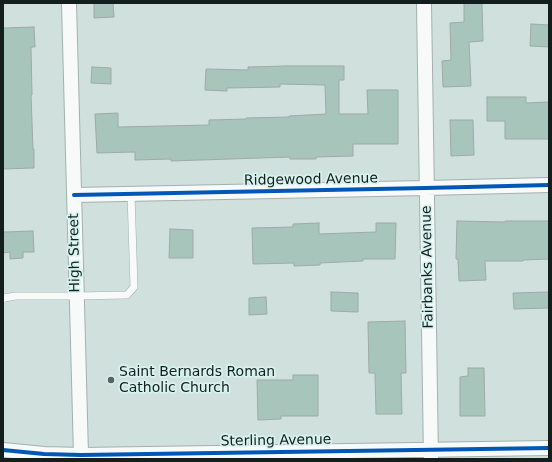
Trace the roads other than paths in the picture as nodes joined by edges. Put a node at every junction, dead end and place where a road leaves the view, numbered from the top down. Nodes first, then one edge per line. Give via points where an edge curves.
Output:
1 (68, 3) edge
2 (424, 3) edge
3 (549, 185) edge
4 (426, 188) junction
5 (131, 194) junction
6 (74, 195) junction
7 (76, 296) junction
8 (3, 299) edge
9 (549, 448) edge
10 (3, 450) edge
11 (431, 454) edge
12 (81, 455) junction

1 - 6 street, High Street
2 - 4 street, Fairbanks Avenue
3 - 4 street, Ridgewood Avenue
4 - 5 street, Ridgewood Avenue
4 - 11 street, Fairbanks Avenue
5 - 6 street, Ridgewood Avenue
5 - 7 lane via 134,287 127,295
6 - 7 street, High Street
7 - 8 lane via 16,296
7 - 12 street, High Street
9 - 11 street, Sterling Avenue
10 - 12 street, Sterling Avenue
11 - 12 street, Sterling Avenue

